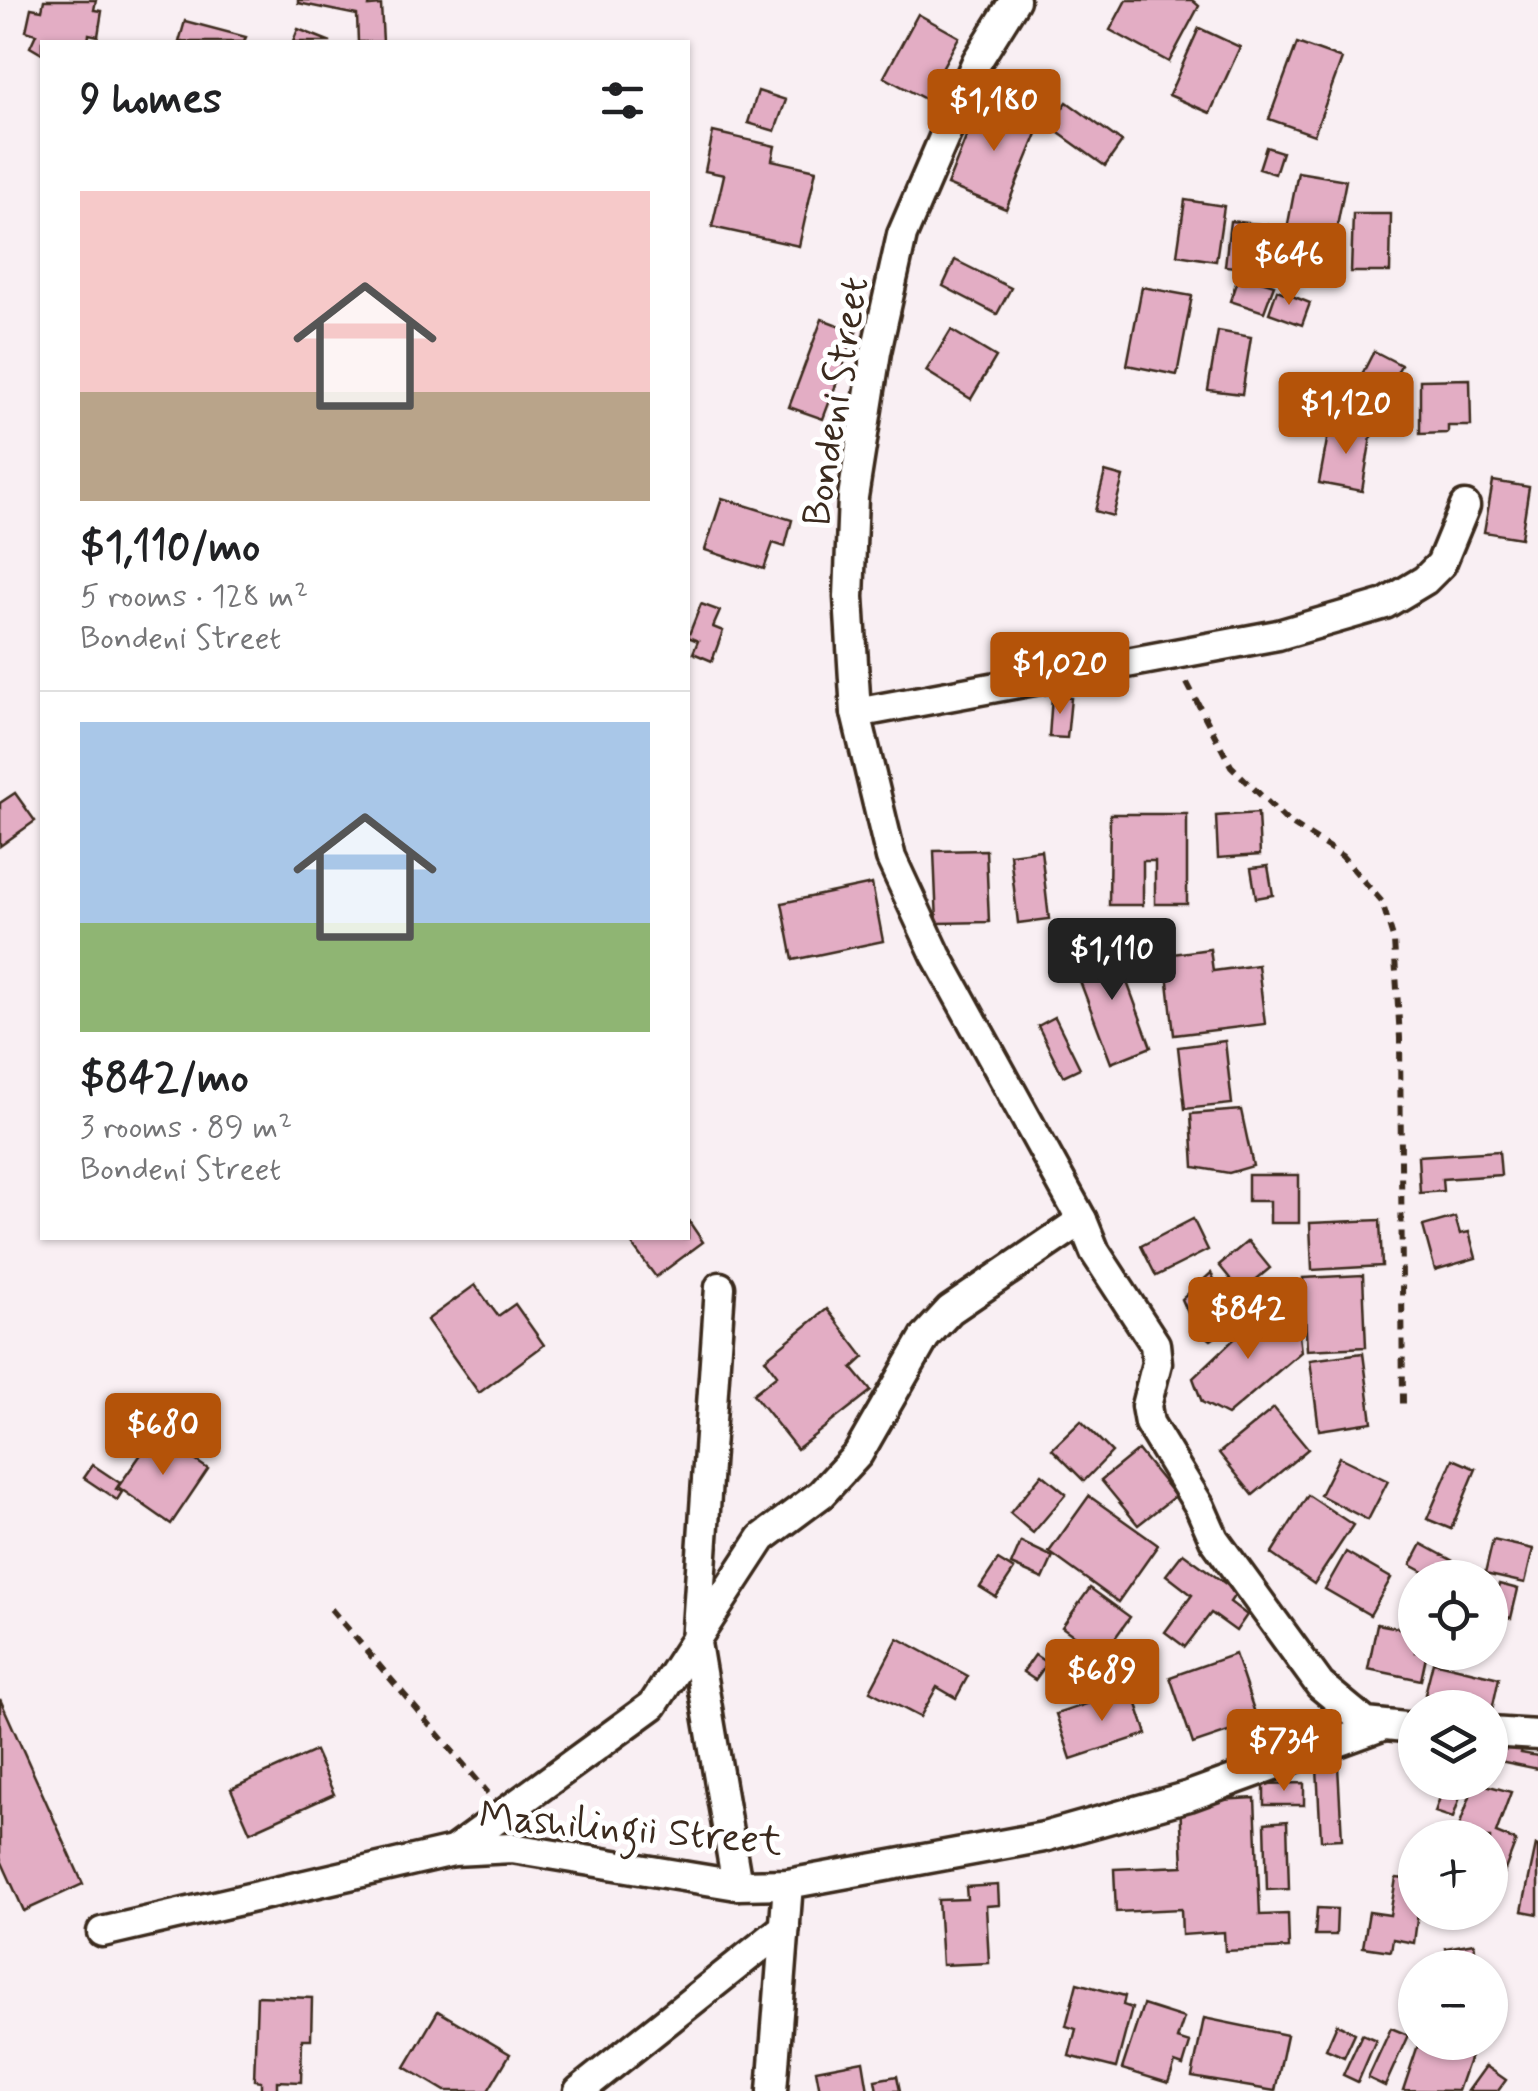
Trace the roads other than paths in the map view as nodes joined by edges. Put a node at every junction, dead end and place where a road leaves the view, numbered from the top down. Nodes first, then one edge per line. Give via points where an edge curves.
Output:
1 (1015, 0) edge
2 (1465, 506) dead end
3 (856, 713) junction
4 (1082, 1220) junction
5 (720, 1287) dead end
6 (696, 1643) junction
7 (1379, 1727) junction
8 (1398, 1728) edge
9 (1508, 1733) edge
10 (1538, 1734) edge
11 (453, 1851) junction
12 (788, 1884) junction
13 (738, 1885) junction
14 (785, 1927) junction
15 (102, 1932) dead end
16 (579, 2091) edge
17 (772, 2091) edge

1 - 3 street, Bondeni Street via 977,61 902,236 876,352 853,496
2 - 3 street via 1441,564 1386,604 1278,635
3 - 4 street, Bondeni Street via 891,858 936,955
4 - 6 street via 950,1310 910,1357 858,1454 820,1494 762,1538
4 - 7 street, Bondeni Street via 1095,1252 1155,1344 1146,1396 1149,1423 1214,1539 1320,1685
5 - 6 street
6 - 11 street via 653,1704
6 - 13 street
7 - 8 street
7 - 12 street, Mashilingii Street via 1189,1796 1044,1837
9 - 10 street
11 - 13 street, Mashilingii Street via 512,1848
11 - 15 street, Mashilingii Street
12 - 13 street, Mashilingii Street
12 - 14 street
14 - 16 street
14 - 17 street

